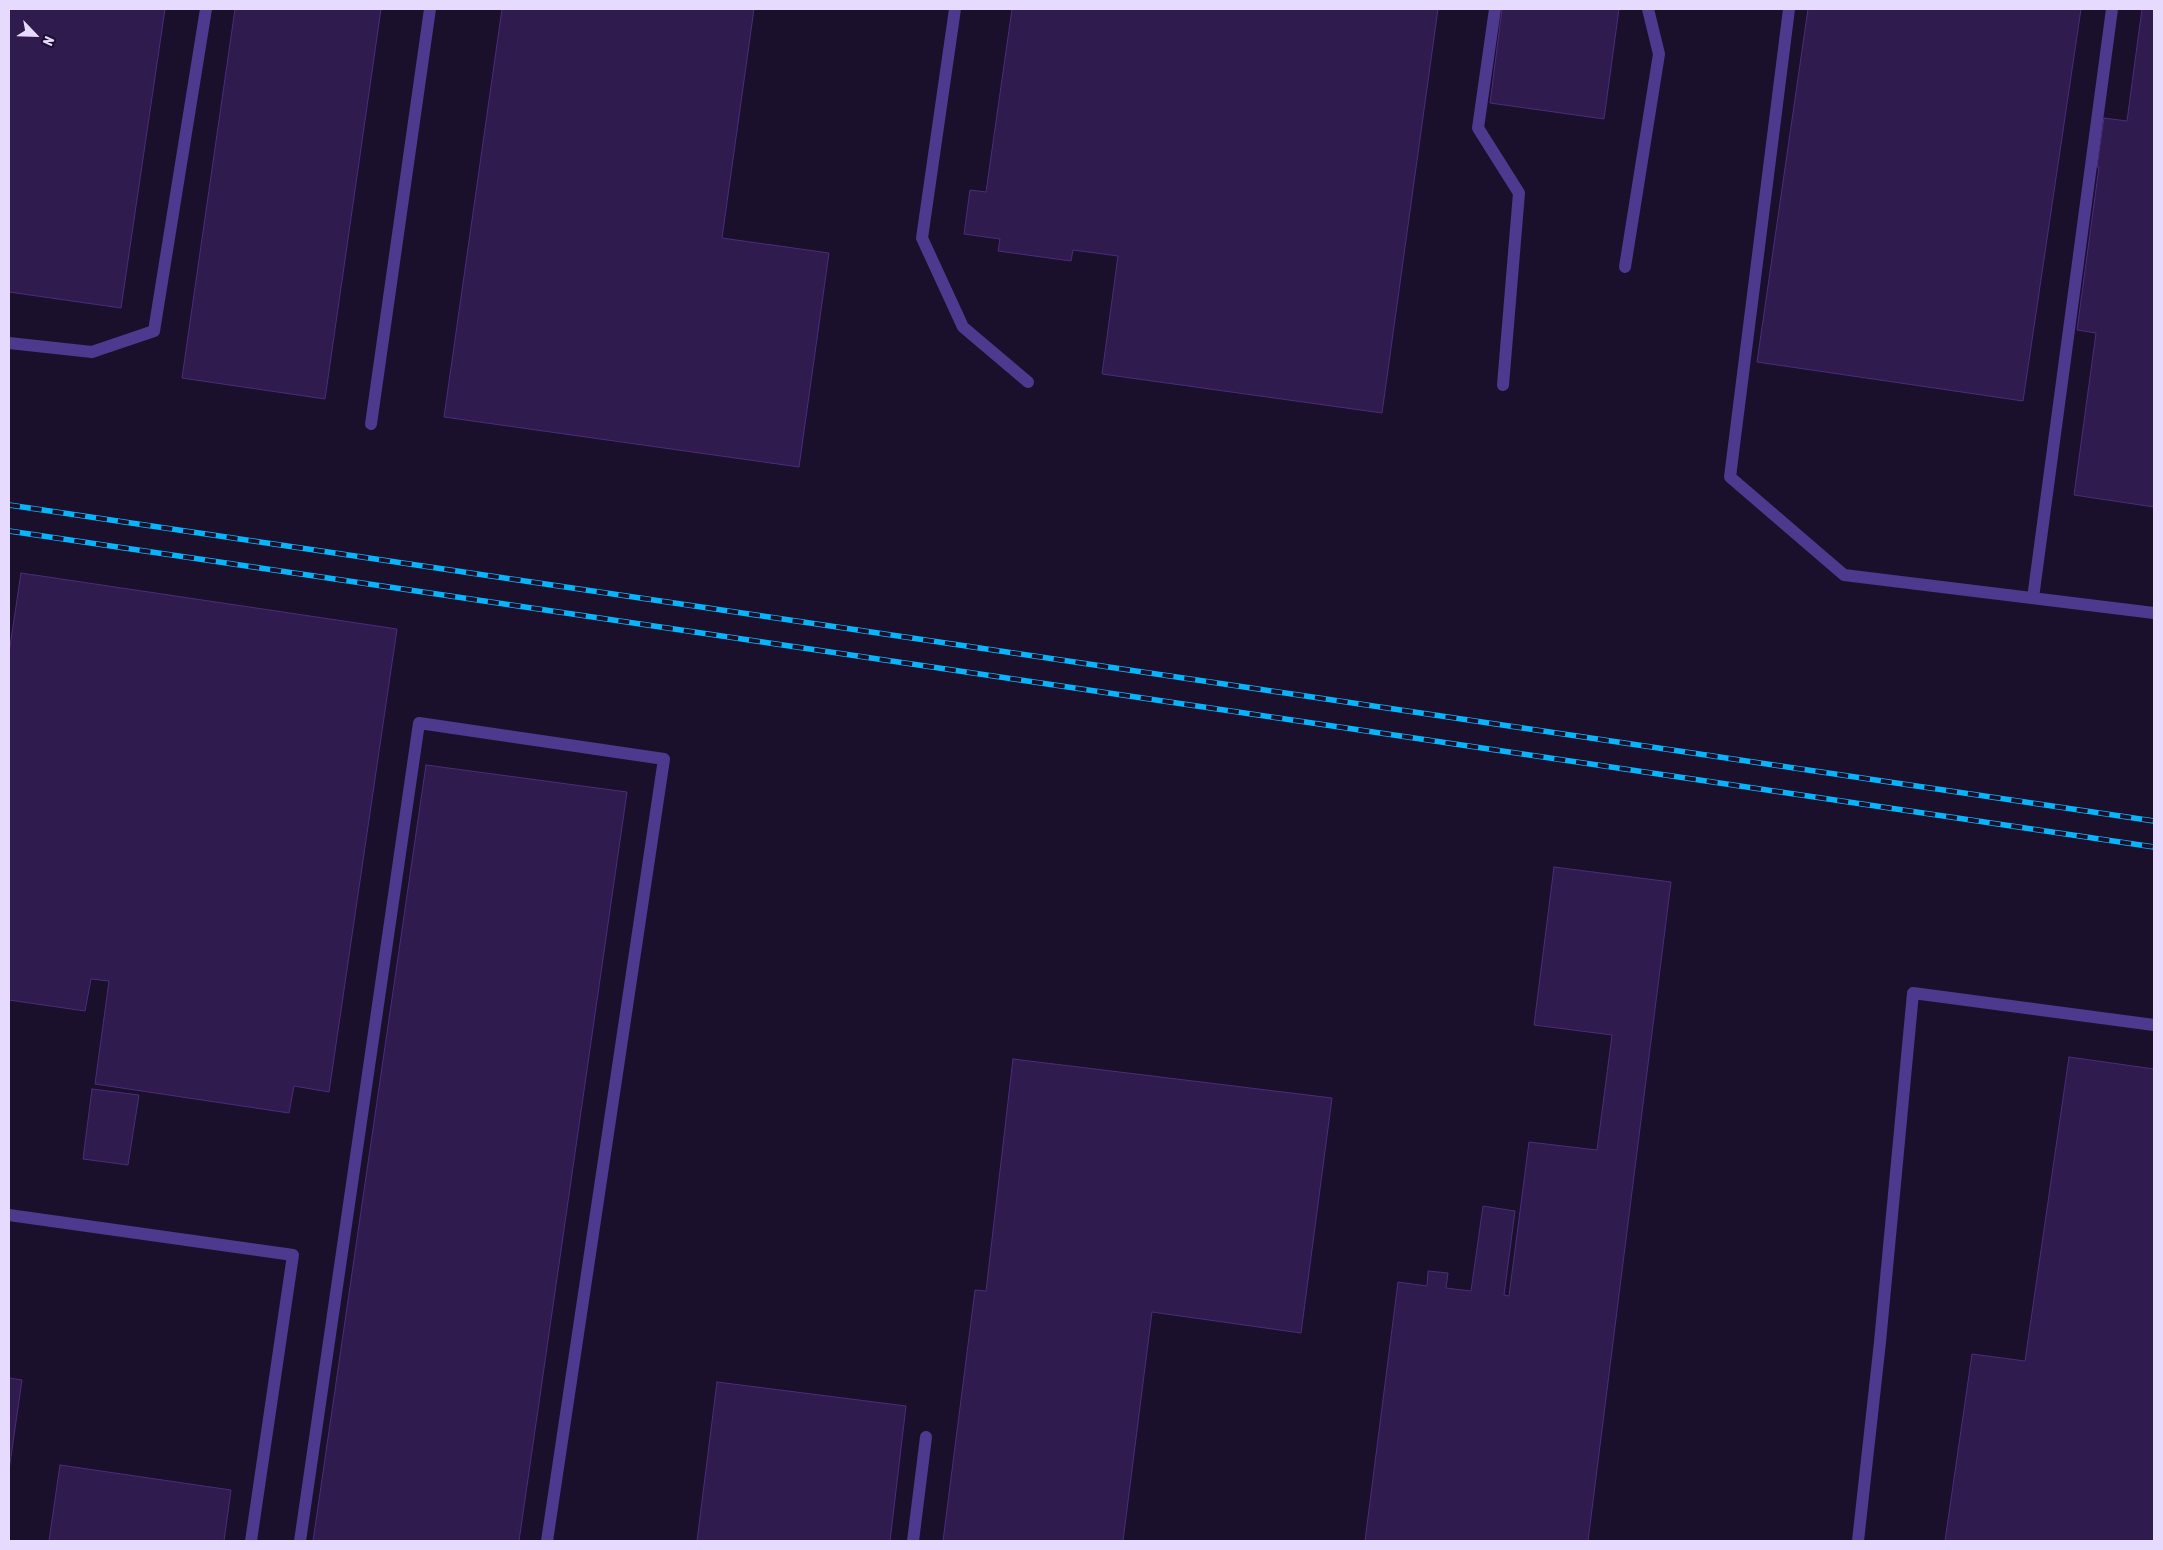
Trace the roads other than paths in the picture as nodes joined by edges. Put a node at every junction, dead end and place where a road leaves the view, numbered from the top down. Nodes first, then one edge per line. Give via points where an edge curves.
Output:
1 (206, 9) edge
2 (430, 9) edge
3 (955, 9) edge
4 (1495, 9) edge
5 (1648, 9) edge
6 (1789, 9) edge
7 (2112, 9) edge
8 (1625, 267) dead end
9 (9, 343) edge
10 (1028, 382) dead end
11 (1504, 386) dead end
12 (371, 424) dead end
13 (2033, 598) junction
14 (2154, 613) edge
15 (2154, 1025) edge
16 (9, 1215) edge
17 (926, 1437) dead end
18 (251, 1541) edge
19 (300, 1541) edge
20 (547, 1541) edge
21 (913, 1541) edge
22 (1858, 1541) edge

1 - 9 lane via 154,331 92,352
2 - 12 lane
3 - 10 lane via 922,238 963,327
4 - 11 lane via 1478,128 1519,192
5 - 8 lane via 1659,54
6 - 13 lane via 1730,477 1844,575
7 - 13 lane
13 - 14 lane
15 - 22 lane via 1913,993
16 - 18 lane via 293,1255
17 - 21 lane
19 - 20 lane via 419,723 664,759

